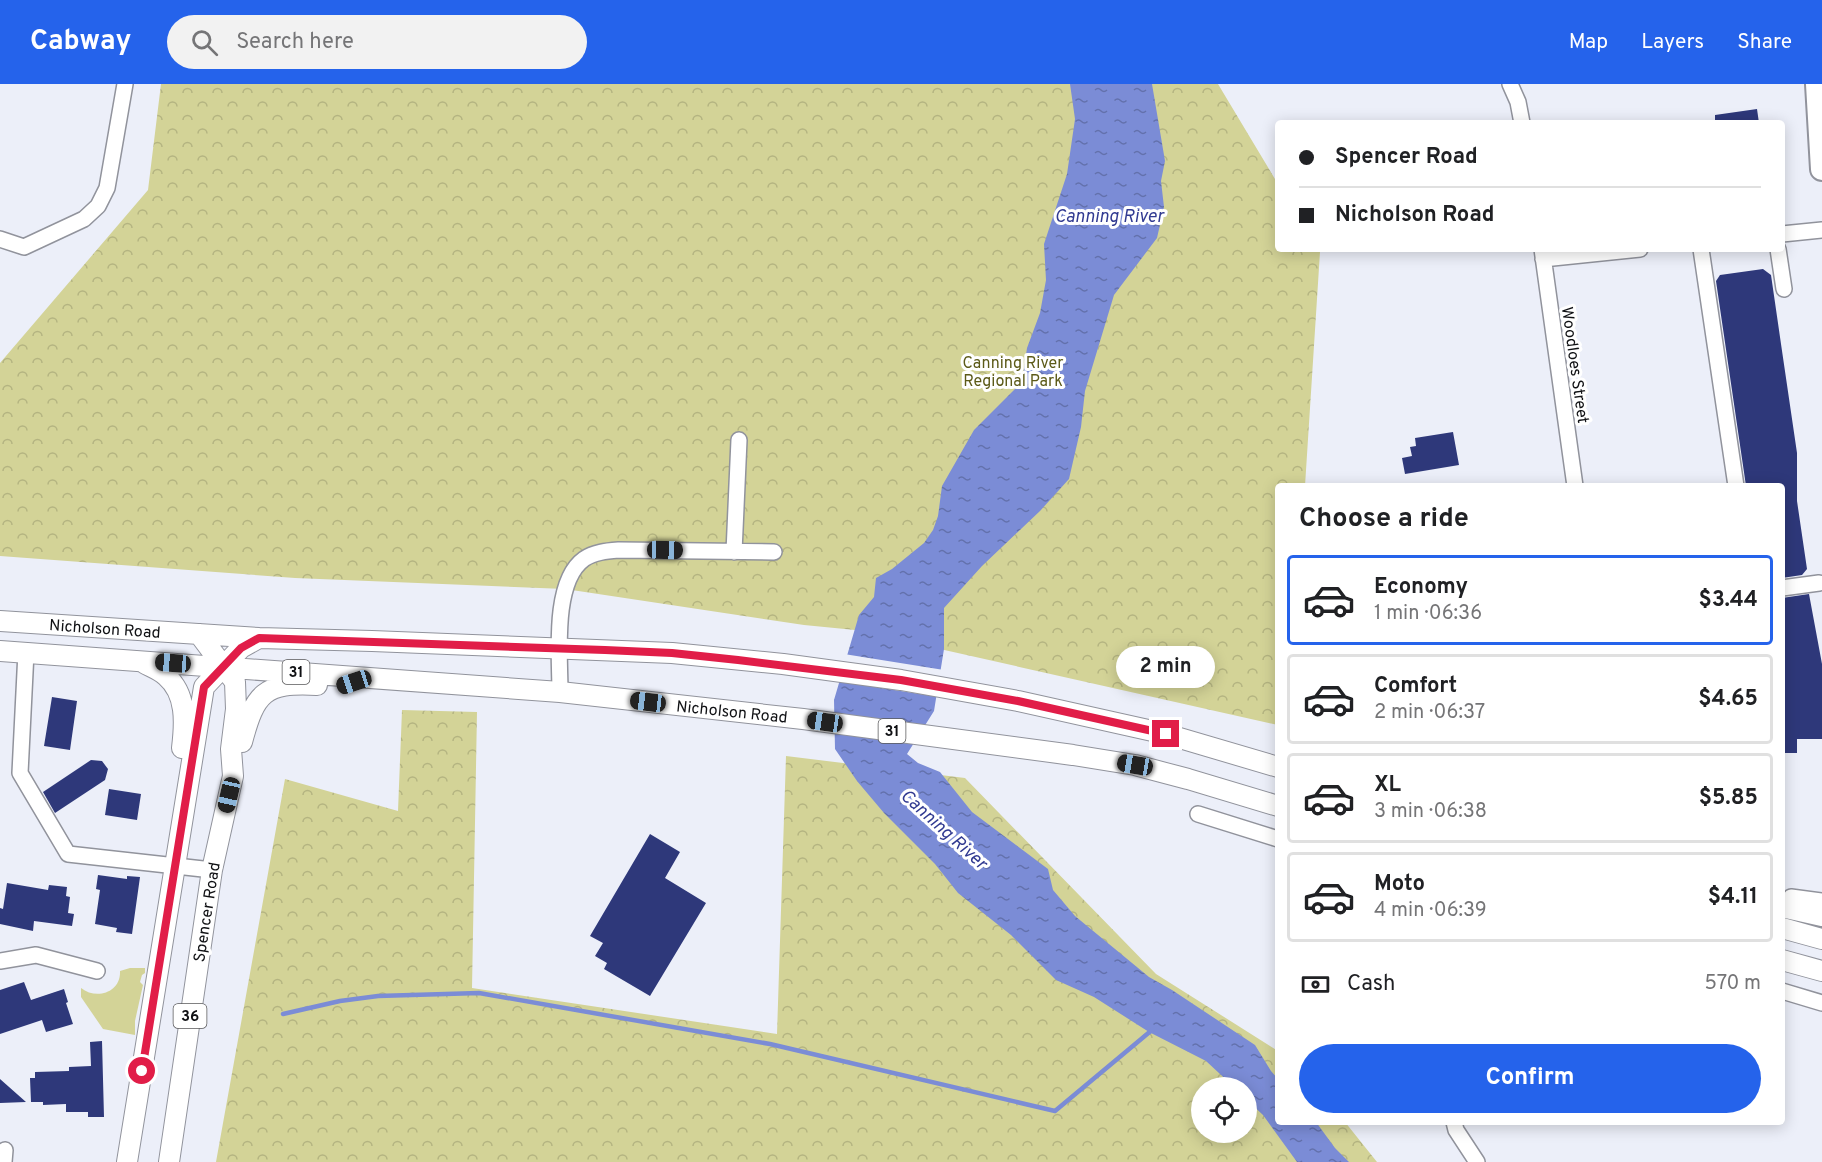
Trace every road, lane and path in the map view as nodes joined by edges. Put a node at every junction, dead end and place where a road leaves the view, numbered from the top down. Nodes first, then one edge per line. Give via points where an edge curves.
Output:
1 (125, 84) edge
2 (1510, 84) edge
3 (1817, 84) edge
4 (1521, 120) edge
5 (1822, 169) edge
6 (1822, 230) edge
7 (1785, 234) edge
8 (0, 239) edge
9 (1581, 252) edge
10 (1701, 252) edge
11 (1778, 252) edge
12 (1542, 254) edge
13 (1784, 289) dead end
14 (739, 440) dead end
15 (1575, 483) edge
16 (1736, 483) edge
17 (734, 552) junction
18 (774, 552) dead end
19 (1819, 584) dead end
20 (1785, 588) edge
21 (0, 621) edge
22 (199, 634) junction
23 (259, 638) junction
24 (560, 648) junction
25 (0, 651) edge
26 (26, 652) junction
27 (140, 660) junction
28 (222, 667) junction
29 (369, 677) junction
30 (560, 692) junction
31 (1275, 767) edge
32 (233, 776) junction
33 (1275, 805) edge
34 (1198, 814) dead end
35 (1275, 838) edge
36 (175, 865) junction
37 (212, 870) junction
38 (1785, 895) edge
39 (1822, 901) edge
40 (1785, 907) edge
41 (1822, 915) edge
42 (1785, 928) edge
43 (1822, 939) edge
44 (0, 961) edge
45 (1785, 961) edge
46 (98, 971) dead end
47 (1822, 971) edge
48 (1785, 992) edge
49 (1822, 1003) edge
50 (1455, 1125) edge
51 (128, 1162) edge
52 (169, 1162) edge
53 (1476, 1162) edge

1 - 8 street via 107,188 98,206 84,219 24,247
2 - 4 street
3 - 5 highway
6 - 7 street
9 - 12 street
10 - 16 street
11 - 13 street
12 - 15 street, Woodloes Street
14 - 17 street
17 - 18 street
17 - 24 street via 619,550 584,559 572,572 565,589
19 - 20 street
21 - 22 main road, Nicholson Road / 31
22 - 23 main road, Nicholson Road / 31
22 - 28 main road, Spencer Road / 36
23 - 24 main road, Nicholson Road / 31
23 - 28 main road, 36 via 241,648
24 - 30 street
24 - 31 main road, Nicholson Road / 31 via 672,653 901,680 1166,734
25 - 26 main road, Nicholson Road / 31
26 - 27 main road, Nicholson Road / 31
26 - 36 street via 20,773 68,854
27 - 28 main road, Nicholson Road / 31
27 - 36 main road, 36 via 165,675 180,696 183,710
28 - 29 main road, Nicholson Road / 31
28 - 32 main road, Spencer Road / 36 via 235,682
28 - 36 main road, 36 via 204,687
29 - 30 main road, Nicholson Road / 31
29 - 32 main road via 339,687 280,685 262,695 249,716
30 - 33 main road, Nicholson Road / 31 via 1073,755 1135,765
32 - 37 main road, Spencer Road / 36
34 - 35 street
36 - 37 street
36 - 51 main road, 36
37 - 52 main road, Spencer Road / 36
38 - 39 street
40 - 41 highway
42 - 43 main road
44 - 46 street via 36,955
45 - 47 main road
48 - 49 street
50 - 53 street

